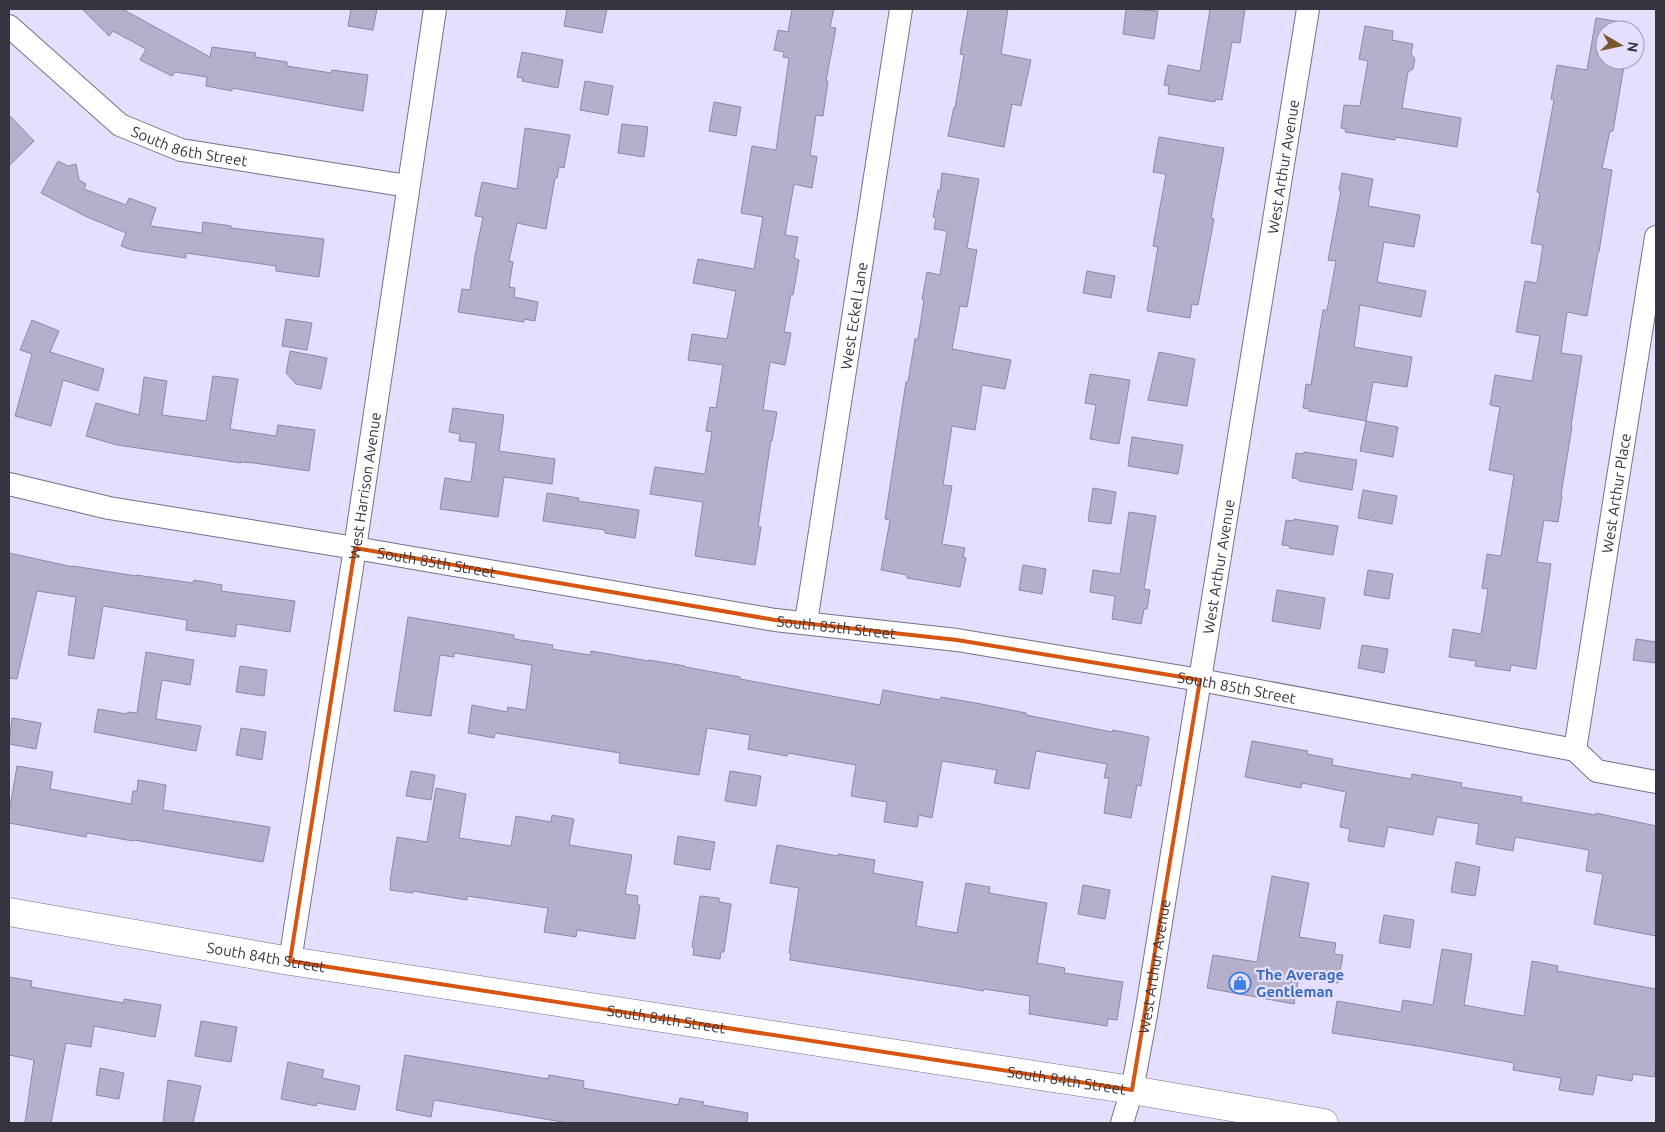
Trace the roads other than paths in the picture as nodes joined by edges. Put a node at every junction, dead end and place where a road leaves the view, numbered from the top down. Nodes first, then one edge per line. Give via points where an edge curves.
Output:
1 (435, 9) edge
2 (901, 9) edge
3 (1308, 9) edge
4 (9, 26) edge
5 (408, 186) junction
6 (1656, 237) edge
7 (9, 484) edge
8 (355, 548) junction
9 (806, 622) junction
10 (1200, 680) junction
11 (1575, 750) junction
12 (1656, 782) edge
13 (9, 912) edge
14 (290, 961) junction
15 (1132, 1090) junction
16 (1122, 1123) edge
17 (1324, 1123) edge

1 - 5 street, West Harrison Avenue
2 - 9 street, West Eckel Lane
3 - 10 street, West Arthur Avenue
4 - 5 street, South 86th Street via 120,125 172,147
5 - 8 street, West Harrison Avenue
6 - 11 street, West Arthur Place
7 - 8 street, South 85th Street via 109,508
8 - 9 street, South 85th Street via 775,620
8 - 14 street, West Harrison Avenue
9 - 10 street, South 85th Street via 958,640
10 - 11 street, South 85th Street
10 - 15 street, West Arthur Avenue
11 - 12 street via 1597,771
13 - 14 street, South 84th Street
14 - 15 street, South 84th Street
15 - 16 street, West Arthur Avenue
15 - 17 street, South 84th Street

